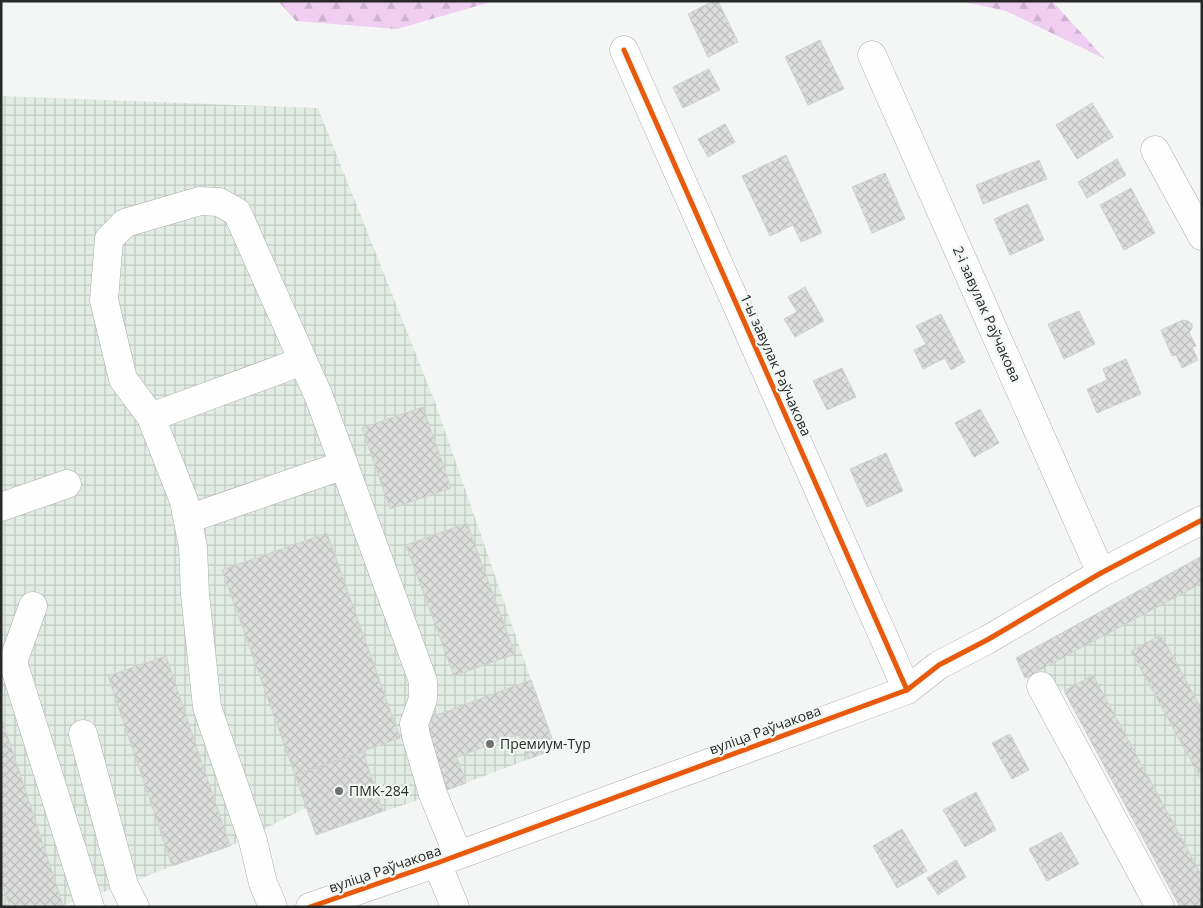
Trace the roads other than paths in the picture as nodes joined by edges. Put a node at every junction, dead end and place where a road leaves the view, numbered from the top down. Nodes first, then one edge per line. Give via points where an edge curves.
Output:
1 (624, 50) dead end
2 (872, 55) dead end
3 (1155, 150) dead end
4 (1202, 236) edge
5 (303, 361) junction
6 (151, 417) junction
7 (344, 465) junction
8 (66, 484) dead end
9 (1, 507) edge
10 (188, 519) junction
11 (1202, 520) edge
12 (1101, 573) junction
13 (33, 606) dead end
14 (1041, 686) dead end
15 (907, 690) junction
16 (83, 734) dead end
17 (448, 859) junction
18 (90, 907) edge
19 (135, 907) edge
20 (273, 907) edge
21 (310, 907) edge
22 (455, 907) edge
23 (1160, 907) edge

1 - 15 street, 1-ы завулак Раўчакова
2 - 12 street, 2-і завулак Раўчакова
3 - 4 street
5 - 6 street
5 - 6 street via 237,212 219,202 200,201 125,223 110,239 104,300 123,379
5 - 7 street
6 - 10 street
7 - 10 street
7 - 17 street via 423,680 422,698 414,724
8 - 9 street
10 - 20 street via 208,707
11 - 12 street, вуліца Раўчакова
12 - 15 street, вуліца Раўчакова via 987,640 939,664
13 - 18 street via 14,662
14 - 23 street
15 - 17 street, вуліца Раўчакова
16 - 19 street via 124,885
17 - 21 street, вуліца Раўчакова
17 - 22 street

